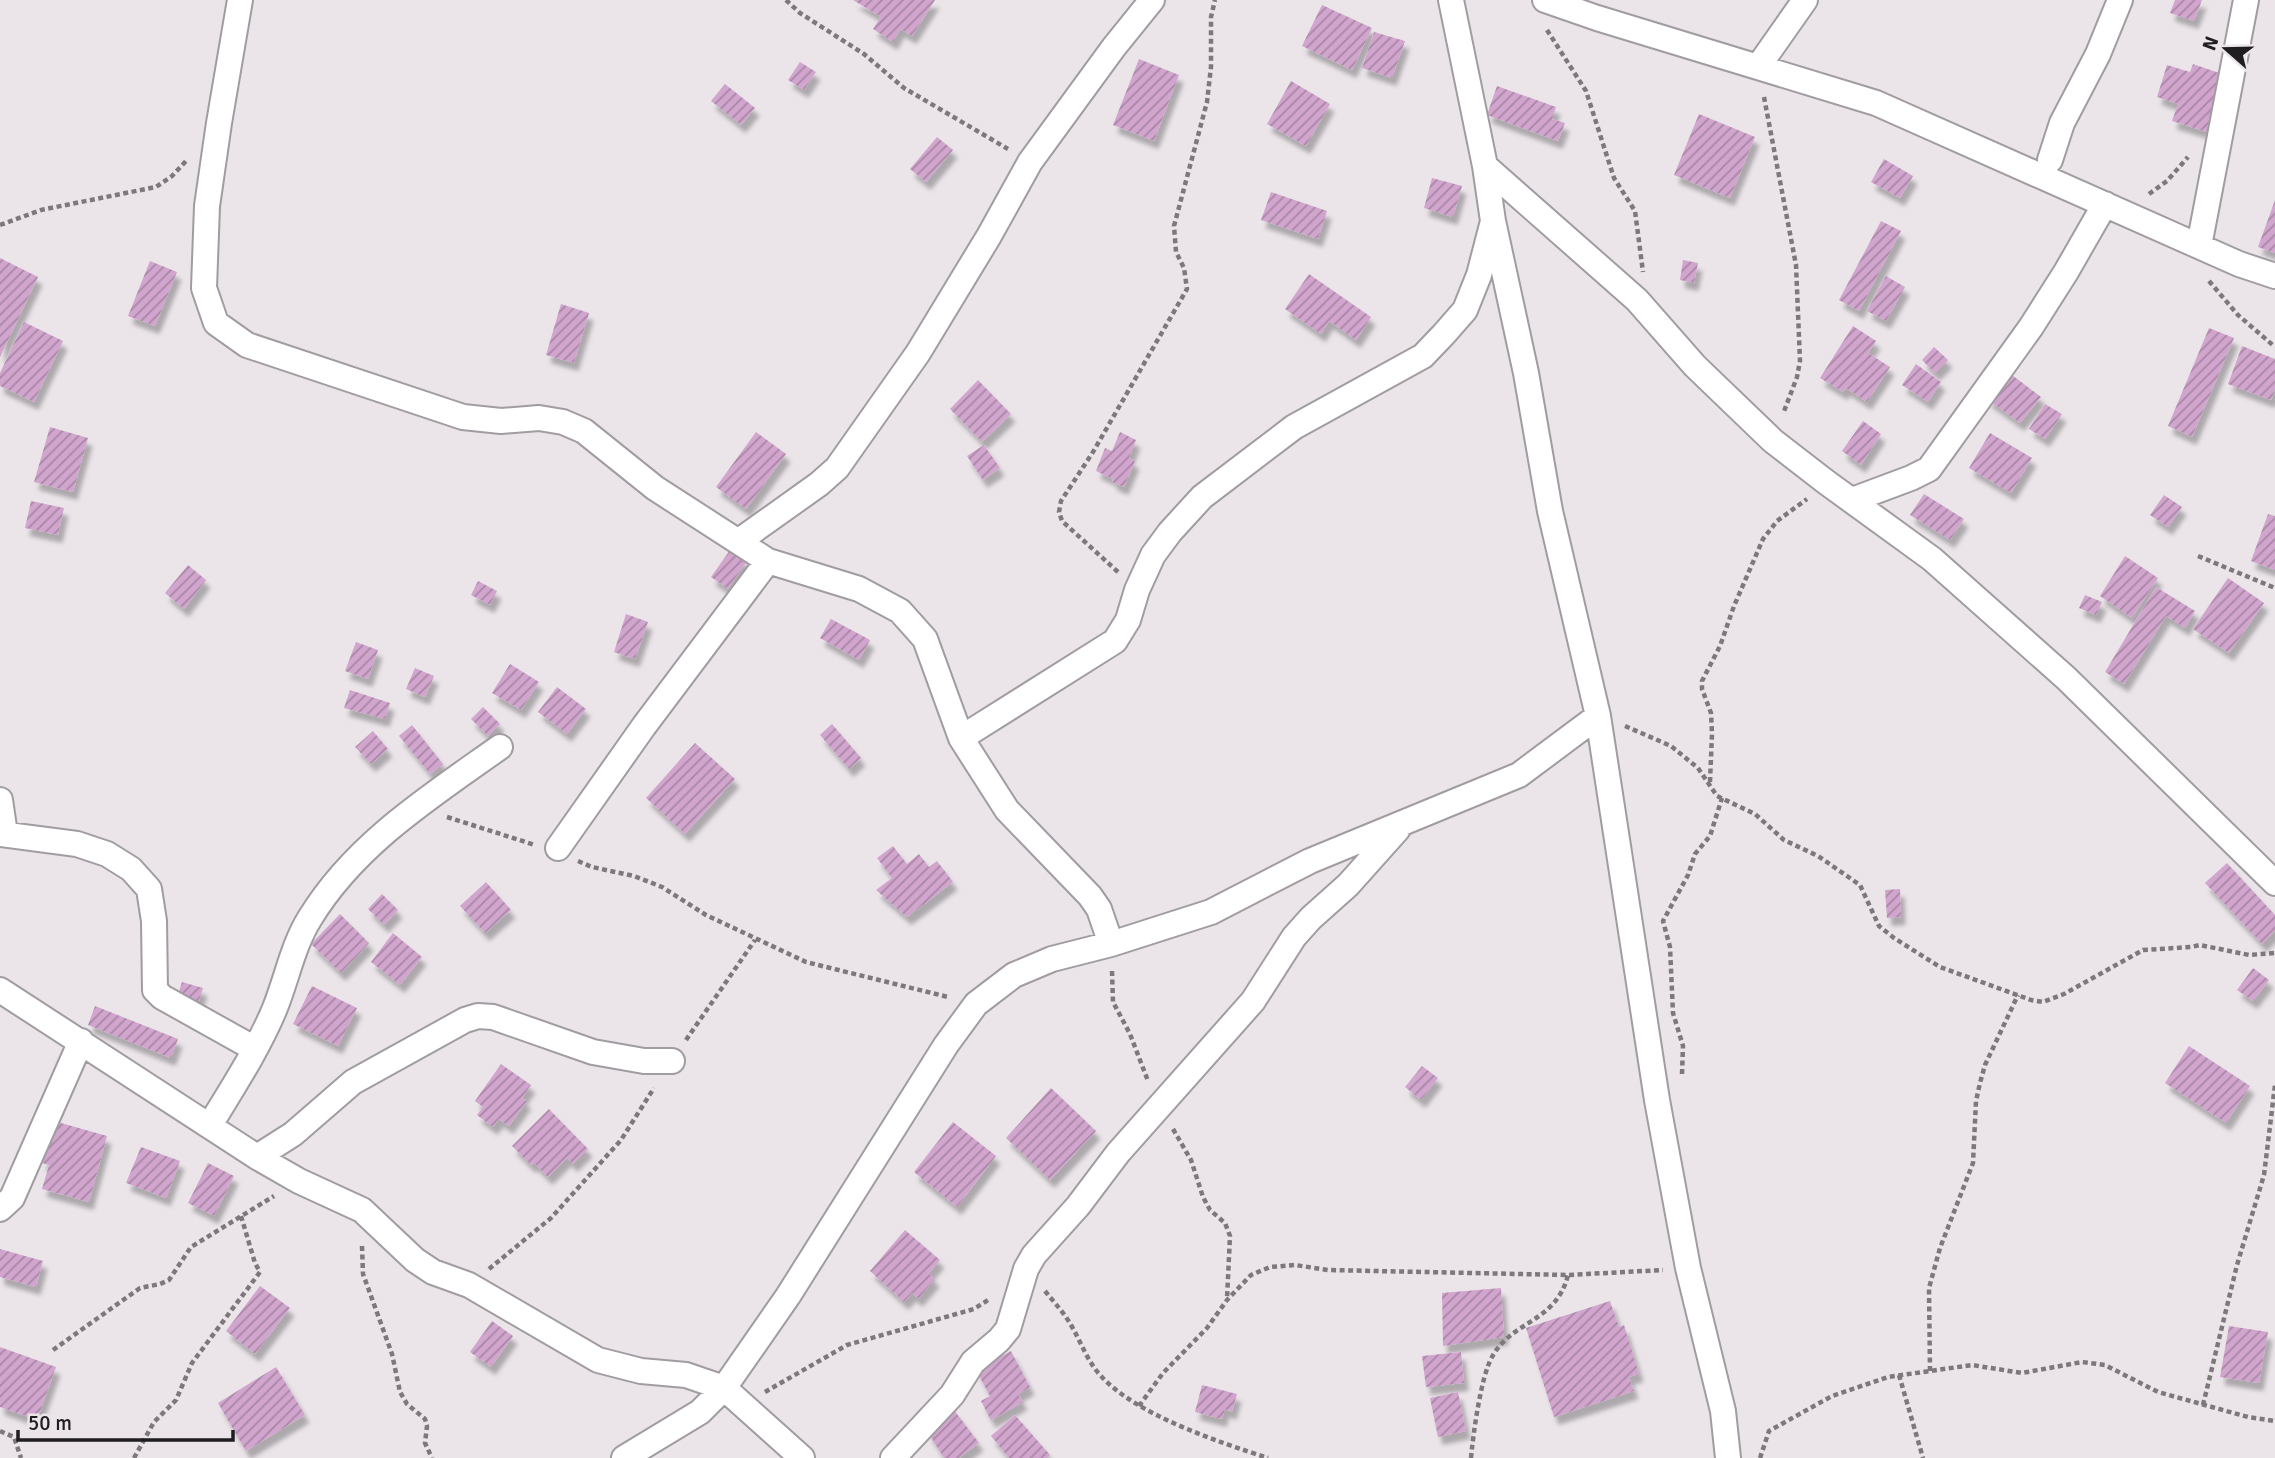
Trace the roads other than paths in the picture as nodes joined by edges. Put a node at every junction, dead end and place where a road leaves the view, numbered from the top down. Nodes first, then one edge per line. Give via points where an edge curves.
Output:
1 (240, 0) edge
2 (1152, 0) edge
3 (1451, 0) edge
4 (1805, 0) edge
5 (2120, 0) edge
6 (2246, 0) edge
7 (1544, 11) edge
8 (1758, 67) junction
9 (2050, 160) dead end
10 (1485, 166) junction
11 (2105, 204) junction
12 (1493, 221) junction
13 (2199, 246) junction
14 (2275, 276) edge
15 (1852, 500) junction
16 (739, 541) junction
17 (768, 561) junction
18 (1598, 716) junction
19 (961, 738) junction
20 (500, 747) dead end
21 (0, 800) edge
22 (1403, 824) junction
23 (3, 834) edge
24 (558, 848) road end
25 (2275, 883) edge
26 (1111, 944) junction
27 (0, 990) edge
28 (81, 1041) junction
29 (255, 1049) junction
30 (672, 1060) road end
31 (210, 1125) junction
32 (257, 1157) junction
33 (0, 1209) edge
34 (724, 1388) junction
35 (624, 1458) edge
36 (802, 1458) edge
37 (893, 1458) edge
38 (1728, 1458) edge

1 - 16 street via 207,206 204,288 216,323 247,345 463,417 539,418 584,431 654,488
2 - 16 street via 1030,162 918,354 837,468
3 - 10 street
4 - 8 street
5 - 9 street
6 - 13 street
7 - 8 street via 1597,18
8 - 11 street via 1876,103
10 - 12 street
10 - 15 street via 1637,300 1695,366 1773,441
11 - 13 street
11 - 15 street via 2031,327 1928,469
12 - 18 street via 1550,511
12 - 19 street via 1465,310 1423,356 1294,427 1202,497 1159,548 1115,641
13 - 14 street
15 - 25 street via 1932,559 2066,678
16 - 17 street
17 - 19 street via 859,589 900,611 925,639
17 - 24 street
18 - 22 street via 1519,775
18 - 38 street via 1657,1100 1688,1268 1723,1411
19 - 26 street via 1007,810 1090,896
20 - 29 street via 416,806 353,861 309,918
21 - 23 street
22 - 26 street via 1310,861 1211,912
22 - 37 street via 1294,937 1253,1001 1034,1255 1008,1329 973,1362 953,1395
23 - 29 street via 77,844 107,854 131,869 149,889 155,990
26 - 34 street via 1052,959 1014,975 976,1004
27 - 28 street
28 - 31 street
28 - 33 street via 12,1198
29 - 31 street
30 - 32 street via 644,1061 593,1052 493,1017 478,1016 353,1082 293,1134
31 - 32 street
32 - 34 street via 362,1210 433,1272 469,1285 598,1360 641,1371 686,1374
34 - 35 street via 700,1412
34 - 36 street

